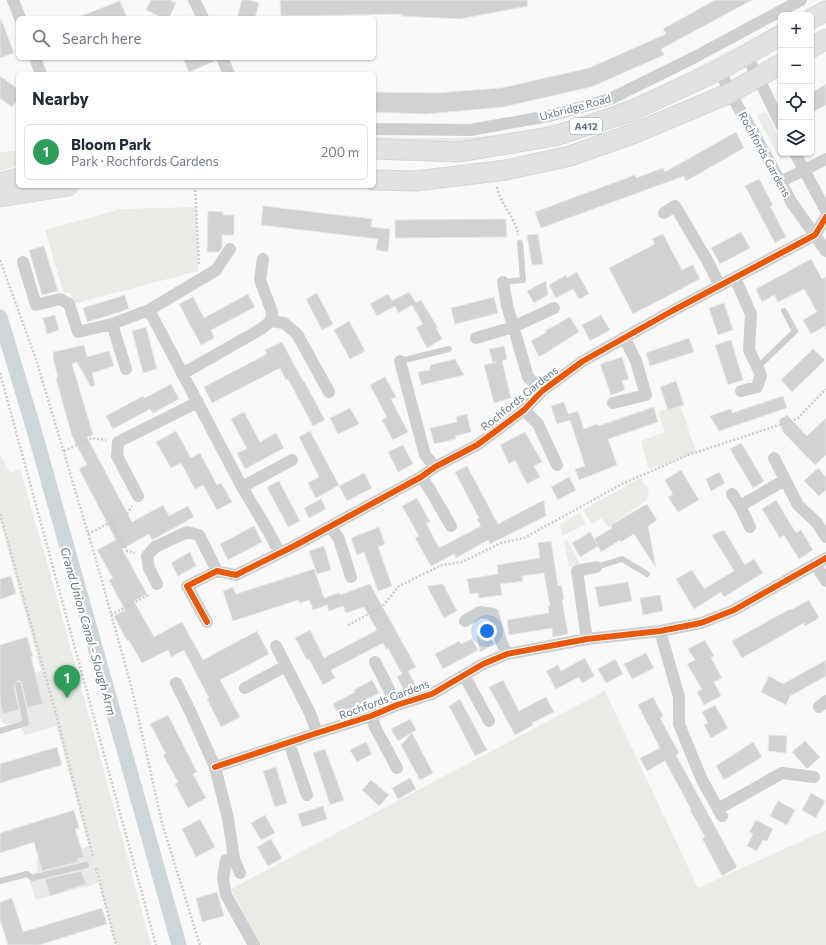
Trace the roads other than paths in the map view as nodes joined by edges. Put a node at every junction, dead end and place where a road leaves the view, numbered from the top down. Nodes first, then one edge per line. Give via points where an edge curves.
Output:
1 (14, 0) edge
2 (194, 0) edge
3 (801, 0) edge
4 (826, 10) edge
5 (19, 16) edge
6 (202, 16) edge
7 (814, 17) edge
8 (778, 37) edge
9 (826, 40) edge
10 (814, 46) edge
11 (746, 54) junction
12 (36, 60) edge
13 (223, 60) edge
14 (778, 66) edge
15 (720, 70) junction
16 (40, 72) edge
17 (228, 72) edge
18 (758, 77) junction
19 (730, 92) junction
20 (779, 120) edge
21 (376, 129) edge
22 (376, 149) edge
23 (797, 156) edge
24 (826, 159) edge
25 (804, 170) junction
26 (376, 180) edge
27 (780, 182) junction
28 (5, 187) edge
29 (16, 187) edge
30 (826, 212) edge
31 (664, 213) dead end
32 (826, 216) edge
33 (815, 235) junction
34 (520, 243) road end
35 (230, 248) dead end
36 (826, 251) edge
37 (264, 259) dead end
38 (23, 262) dead end
39 (735, 278) junction
40 (503, 282) joint
41 (720, 286) junction
42 (554, 308) dead end
43 (149, 310) junction
44 (784, 311) dead end
45 (271, 321) junction
46 (112, 324) junction
47 (513, 327) junction
48 (624, 337) junction
49 (476, 338) dead end
50 (449, 349) dead end
51 (400, 360) joint
52 (758, 367) junction
53 (126, 369) dead end
54 (182, 374) junction
55 (542, 390) junction
56 (741, 391) dead end
57 (329, 392) dead end
58 (198, 402) junction
59 (613, 403) dead end
60 (524, 410) junction
61 (774, 458) dead end
62 (292, 460) dead end
63 (557, 465) dead end
64 (435, 467) junction
65 (421, 477) junction
66 (785, 480) junction
67 (242, 487) junction
68 (732, 494) dead end
69 (138, 496) road end
70 (740, 506) junction
71 (451, 526) dead end
72 (331, 527) junction
73 (750, 527) dead end
74 (826, 537) edge
75 (280, 553) junction
76 (821, 562) edge
77 (596, 567) joint
78 (218, 571) junction
79 (647, 574) dead end
80 (351, 577) dead end
81 (826, 581) edge
82 (157, 584) road end
83 (465, 621) dead end
84 (207, 622) dead end
85 (660, 630) junction
86 (587, 640) junction
87 (276, 646) dead end
88 (507, 654) junction
89 (375, 662) dead end
90 (286, 666) junction
91 (464, 675) junction
92 (176, 683) dead end
93 (18, 685) dead end
94 (245, 688) dead end
95 (397, 706) junction
96 (372, 716) junction
97 (489, 721) dead end
98 (0, 731) edge
99 (317, 733) junction
100 (289, 743) junction
101 (216, 767) junction
102 (397, 768) dead end
103 (814, 777) dead end
104 (307, 796) dead end
105 (225, 860) junction
106 (86, 865) dead end
107 (240, 873) dead end
108 (0, 881) edge
109 (254, 945) edge

1 - 5 street
2 - 6 street
3 - 21 street, Uxbridge Road via 610,99 549,116 470,130
4 - 7 main road
8 - 11 main road, Uxbridge Road / A412
9 - 10 main road
11 - 15 main road, Uxbridge Road / A412
11 - 18 street
12 - 16 street
13 - 17 street
14 - 18 main road, A412
15 - 19 street, Rochfords Gardens
15 - 22 main road, Uxbridge Road / A412 via 629,112 555,136 459,152
18 - 19 main road, A412
18 - 20 street
19 - 26 main road, A412 via 635,133 570,156 495,171 416,181
19 - 27 street, Rochfords Gardens
23 - 25 street
24 - 25 street
25 - 27 street
25 - 30 street
27 - 33 street, Rochfords Gardens
28 - 29 main road
31 - 41 street via 675,206
32 - 33 street
33 - 36 street, Rochfords Gardens
33 - 39 street, Rochfords Gardens
34 - 40 lane via 523,280
35 - 43 street via 216,270
37 - 45 street via 260,280 272,312
38 - 46 street via 36,305 60,299 69,304 78,332
39 - 41 street, Rochfords Gardens
39 - 52 street via 751,314 749,350
40 - 47 street, Rochfords Gardens
41 - 48 street, Rochfords Gardens
42 - 47 street
43 - 46 street
43 - 54 street
44 - 52 lane via 795,331
45 - 54 street
45 - 57 street via 284,323 297,334
46 - 53 street
47 - 49 street
47 - 55 street, Rochfords Gardens via 528,377
48 - 55 street, Rochfords Gardens via 583,361
48 - 59 street via 636,361 646,395
50 - 51 lane
51 - 64 street via 425,455
52 - 56 street via 761,375 757,387
54 - 58 street
55 - 60 street, Rochfords Gardens
58 - 67 street
58 - 69 street via 118,442 117,456
60 - 63 street, Rochfords Gardens via 538,424
60 - 64 street, Rochfords Gardens via 477,445
61 - 66 street
62 - 67 street
64 - 65 street, Rochfords Gardens
65 - 71 street
65 - 72 street, Rochfords Gardens
66 - 70 street
66 - 74 street via 798,505 817,523
67 - 75 street
68 - 70 street
70 - 73 street
72 - 75 street, Rochfords Gardens
72 - 80 street via 339,540
75 - 78 street, Rochfords Gardens via 236,575
76 - 81 street, Rochfords Gardens
76 - 85 street, Rochfords Gardens via 734,610 701,623
77 - 79 lane via 622,559
77 - 86 street via 577,571
78 - 82 street via 199,535 187,532 155,547 146,556
78 - 84 street via 187,586
83 - 88 street via 480,612 493,614
85 - 86 street, Rochfords Gardens
85 - 103 street via 679,697 679,724 702,780 720,812 782,773
86 - 88 street, Rochfords Gardens
87 - 90 street
88 - 91 street, Rochfords Gardens
89 - 95 street, Rochfords Gardens
90 - 94 street
90 - 99 street via 310,713
91 - 95 street, Rochfords Gardens via 432,694
91 - 97 street
92 - 101 street
93 - 98 lane via 26,723
95 - 96 street, Rochfords Gardens
96 - 99 street, Rochfords Gardens
96 - 102 street, Rochfords Gardens via 376,730
99 - 100 street, Rochfords Gardens
100 - 101 street, Rochfords Gardens
100 - 104 street
101 - 105 street via 228,818
105 - 107 street
105 - 109 street via 223,878 226,895
106 - 108 lane via 32,878 27,874

